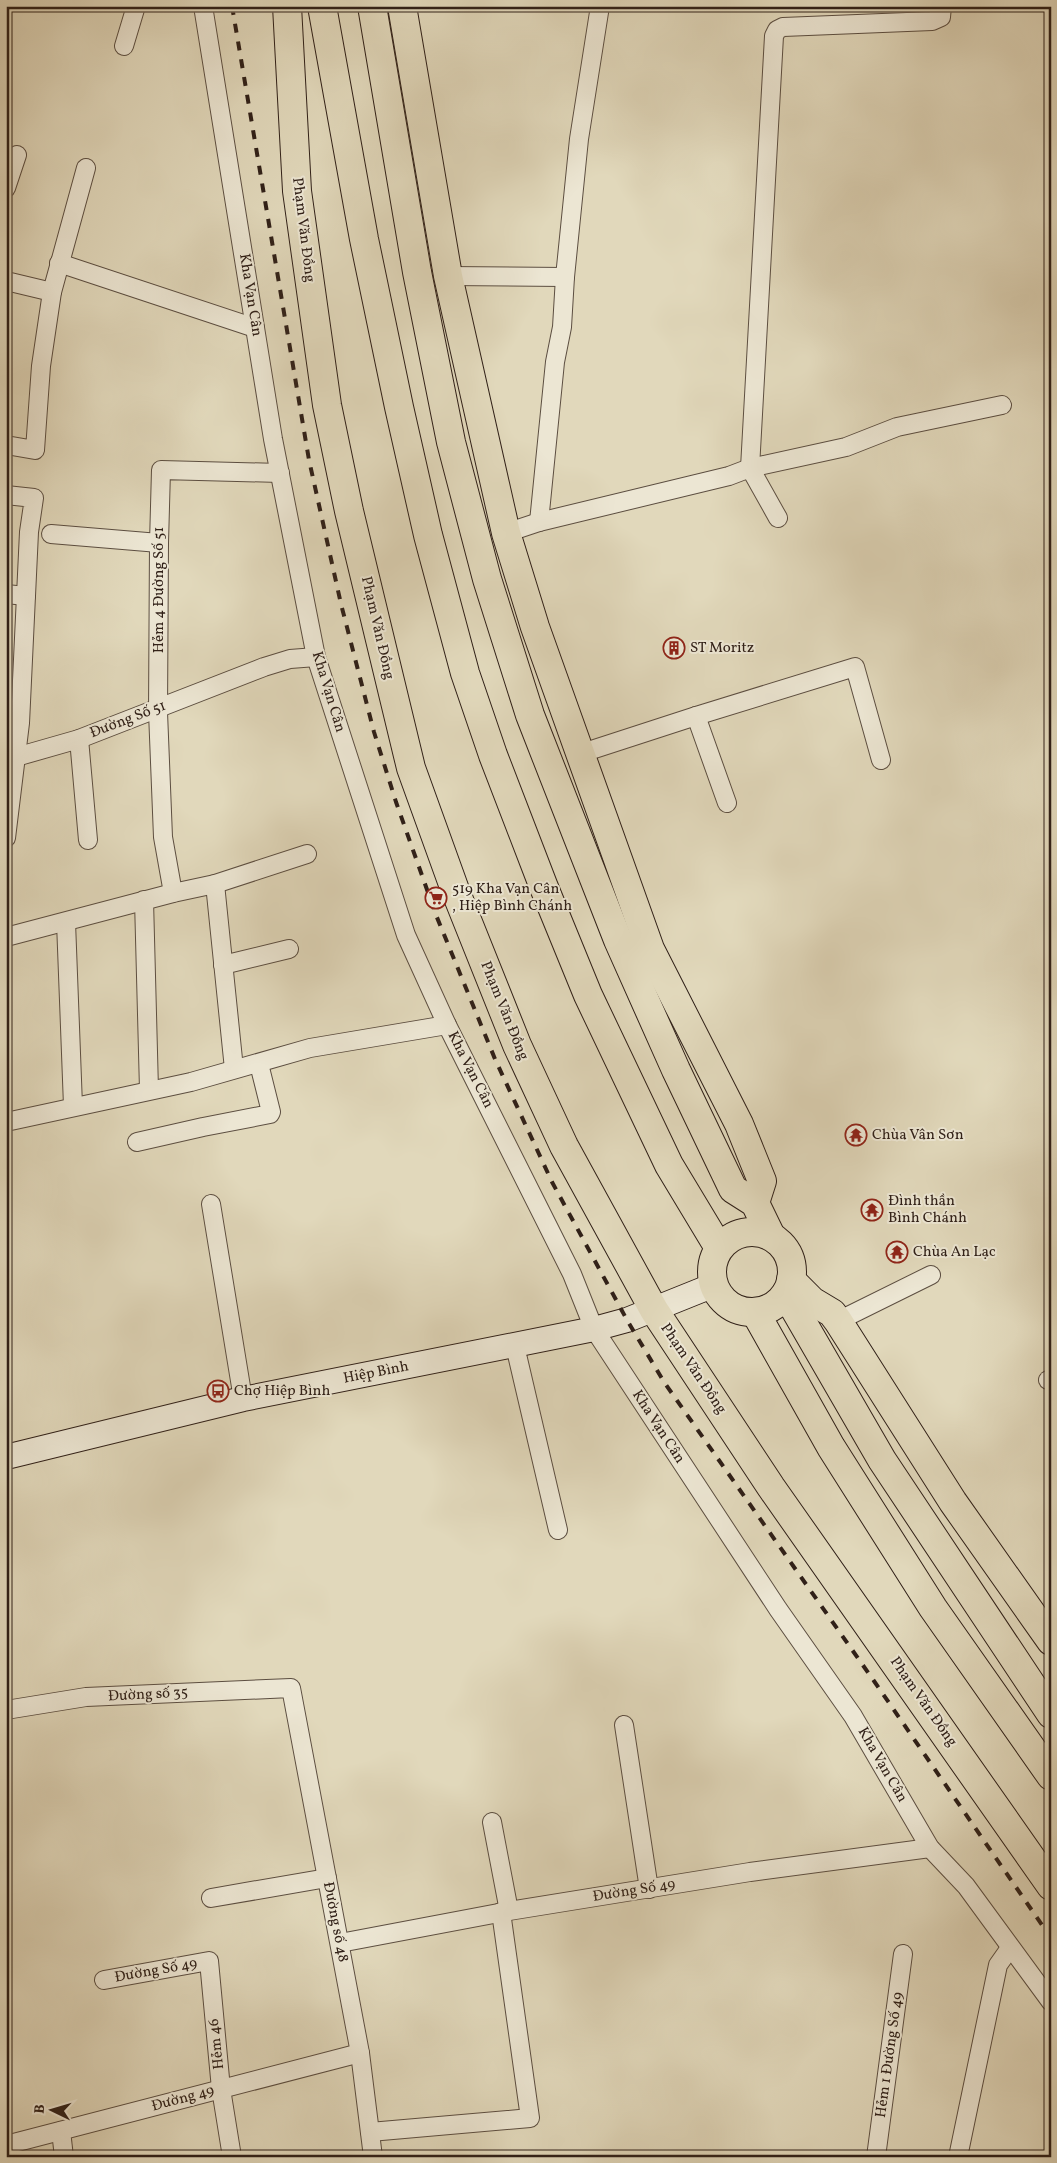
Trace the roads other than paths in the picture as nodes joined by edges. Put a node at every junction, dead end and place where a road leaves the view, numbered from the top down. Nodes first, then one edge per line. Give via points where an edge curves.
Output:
1 (136, 6) edge
2 (203, 6) edge
3 (287, 6) edge
4 (322, 6) edge
5 (372, 6) edge
6 (402, 6) edge
7 (600, 6) edge
8 (942, 6) edge
9 (124, 46) dead end
10 (17, 154) dead end
11 (86, 168) dead end
12 (6, 188) edge
13 (59, 263) junction
14 (448, 276) junction
15 (565, 277) junction
16 (6, 281) edge
17 (52, 292) junction
18 (255, 328) junction
19 (1002, 405) dead end
20 (6, 445) edge
21 (750, 468) junction
22 (280, 473) junction
23 (6, 495) edge
24 (778, 518) dead end
25 (539, 522) junction
26 (506, 533) junction
27 (51, 534) dead end
28 (159, 543) junction
29 (6, 594) edge
30 (26, 596) junction
31 (316, 657) junction
32 (158, 709) junction
33 (696, 716) junction
34 (13, 722) edge
35 (79, 739) junction
36 (579, 754) junction
37 (16, 757) junction
38 (881, 760) dead end
39 (727, 803) dead end
40 (6, 838) edge
41 (88, 840) dead end
42 (308, 854) dead end
43 (215, 884) junction
44 (173, 893) junction
45 (144, 900) junction
46 (66, 922) junction
47 (6, 937) edge
48 (289, 949) dead end
49 (223, 965) junction
50 (447, 1025) junction
51 (259, 1064) junction
52 (234, 1069) junction
53 (149, 1090) junction
54 (73, 1106) junction
55 (6, 1122) edge
56 (137, 1142) dead end
57 (754, 1203) junction
58 (211, 1204) dead end
59 (771, 1236) junction
60 (719, 1248) junction
61 (932, 1274) dead end
62 (714, 1285) junction
63 (789, 1287) junction
64 (654, 1310) junction
65 (755, 1312) junction
66 (838, 1321) junction
67 (594, 1329) junction
68 (515, 1346) junction
69 (243, 1399) junction
70 (6, 1457) edge
71 (558, 1530) dead end
72 (1051, 1641) edge
73 (291, 1688) joint
74 (6, 1710) edge
75 (1051, 1714) edge
76 (624, 1725) dead end
77 (1051, 1776) edge
78 (492, 1822) dead end
79 (930, 1848) junction
80 (327, 1878) junction
81 (1051, 1886) edge
82 (650, 1889) junction
83 (211, 1898) dead end
84 (505, 1912) junction
85 (340, 1942) junction
86 (1010, 1948) junction
87 (903, 1954) dead end
88 (209, 1961) joint
89 (104, 1980) dead end
90 (1051, 2002) edge
91 (360, 2053) junction
92 (221, 2089) junction
93 (62, 2131) junction
94 (370, 2132) junction
95 (6, 2145) edge
96 (64, 2157) edge
97 (232, 2157) edge
98 (374, 2157) edge
99 (876, 2157) edge
100 (958, 2157) edge

1 - 9 street
2 - 18 street, Kha Vạn Cân
3 - 64 main road, Phạm Văn Đồng via 297,191 328,405 349,511 410,768 517,1045 564,1146
4 - 60 main road via 362,230 397,398 428,535 465,673 493,755 588,995 669,1165
5 - 57 main road via 415,262 451,442 487,579 530,715 618,940 676,1070 733,1189
6 - 14 main road
7 - 15 street via 579,139
8 - 21 street via 941,17 932,21 783,27 774,36
10 - 12 street
11 - 13 street
13 - 17 street
13 - 18 street
14 - 15 street
14 - 26 main road
15 - 25 street
16 - 17 street
17 - 20 street via 41,366 35,450
18 - 22 street, Kha Vạn Cân
19 - 21 street via 897,427 846,447
21 - 24 street
21 - 25 street via 729,476
22 - 28 street, Hẻm 4 Đường Số 51 via 161,470
22 - 31 street, Kha Vạn Cân
23 - 30 street via 34,498
25 - 26 street
26 - 36 main road
27 - 28 street
28 - 32 street, Hẻm 4 Đường Số 51
29 - 30 street
30 - 34 street
31 - 32 street, Đường Số 51 via 290,659 264,667
31 - 50 street, Kha Vạn Cân via 406,935
32 - 35 street, Đường Số 51
32 - 44 street, Hẻm 4 Đường Số 51 via 163,837
33 - 36 street
33 - 38 street via 855,667
33 - 39 street
34 - 37 street
35 - 37 street, Đường Số 51
35 - 41 street
36 - 57 main road via 650,949 739,1124 762,1181
37 - 40 street
42 - 43 street
43 - 44 street
43 - 49 street
44 - 45 street
45 - 46 street
45 - 53 street
46 - 47 street
46 - 54 street
48 - 49 street
49 - 52 street
50 - 51 street via 310,1048
50 - 67 street, Kha Vạn Cân via 572,1274
51 - 52 street
51 - 56 street via 270,1114
52 - 53 street
53 - 54 street
54 - 55 street
57 - 59 main road
58 - 69 street
59 - 60 main road via 740,1233
59 - 63 main road via 788,1254 792,1266
60 - 62 main road via 712,1263
61 - 66 street
62 - 64 main road, Hiệp Bình
62 - 65 main road via 729,1306 743,1312
63 - 65 main road via 770,1308
63 - 66 main road via 832,1313
63 - 75 main road via 882,1460
64 - 67 main road, Hiệp Bình
64 - 81 main road, Phạm Văn Đồng via 771,1487
65 - 77 main road via 831,1447 928,1600
66 - 72 main road via 953,1502
67 - 68 main road, Hiệp Bình
67 - 79 street, Kha Vạn Cân via 778,1609 853,1716
68 - 69 main road, Hiệp Bình
68 - 71 street
69 - 70 main road, Hiệp Bình
73 - 74 street, Đường số 35 via 86,1697
73 - 80 street, Đường số 48
76 - 82 street
78 - 84 street
79 - 82 street, Đường Số 49
79 - 86 street, Kha Vạn Cân via 966,1886
80 - 83 street
80 - 85 street, Đường số 48
82 - 84 street, Đường Số 49
84 - 85 street, Đường Số 49
84 - 94 street via 530,2118
85 - 91 street, Đường số 48
86 - 90 street, Kha Vạn Cân
86 - 100 street via 998,1965
87 - 99 street, Hẻm 1 Đường Số 49
88 - 89 street, Đường Số 49
88 - 92 street, Hẻm 46
91 - 92 street, Đường 49
91 - 94 street, Đường số 48
92 - 93 street, Đường 49
92 - 97 street, Hẻm 46
93 - 95 street, Đường 49
93 - 96 street
94 - 98 street, Đường số 48

